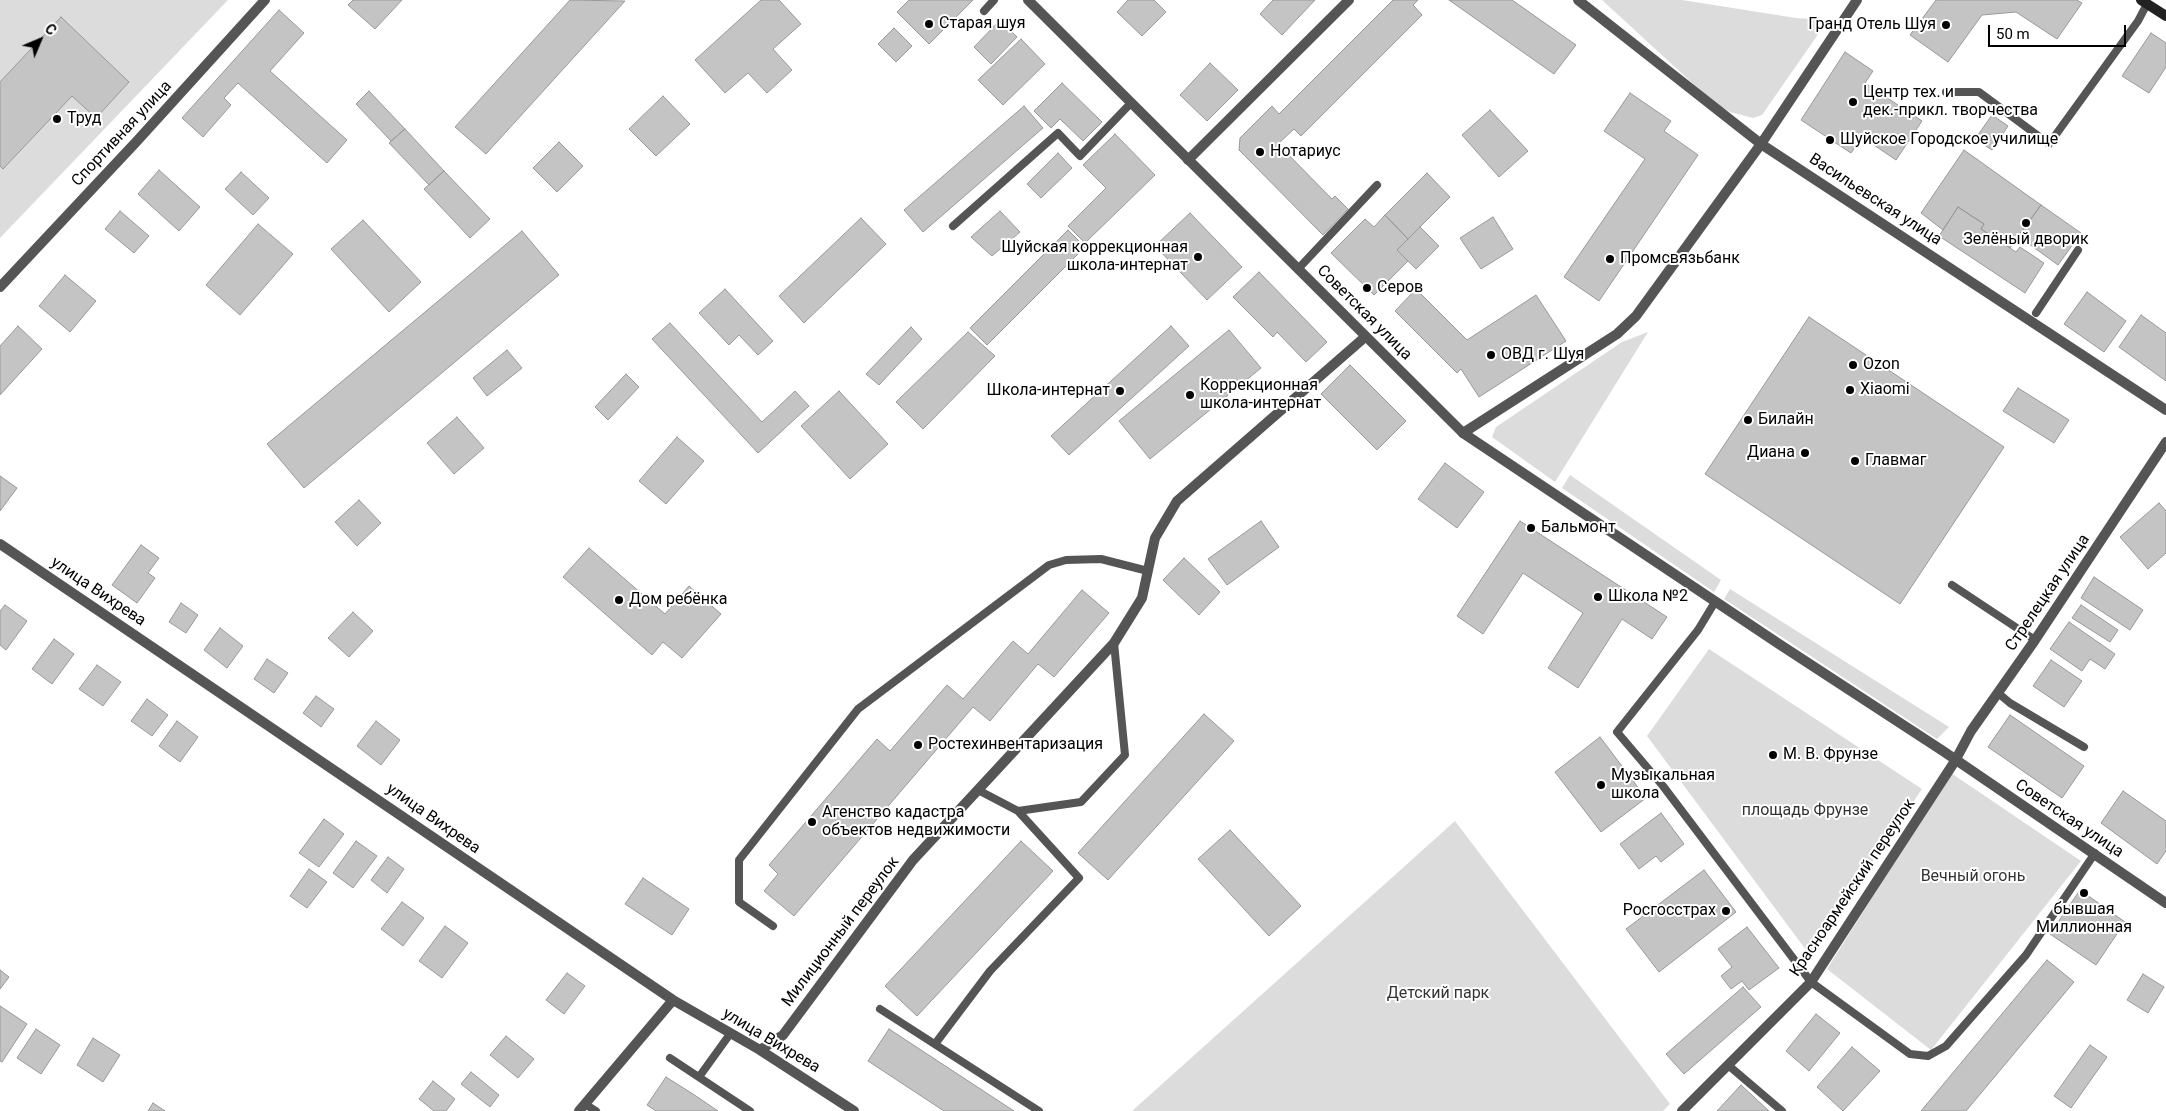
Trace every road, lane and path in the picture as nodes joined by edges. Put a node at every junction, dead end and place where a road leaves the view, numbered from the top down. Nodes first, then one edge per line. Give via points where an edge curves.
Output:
1 (265, 0) edge
2 (994, 0) edge
3 (1028, 0) edge
4 (1349, 0) edge
5 (1578, 0) edge
6 (1857, 0) edge
7 (2144, 2) edge
8 (984, 11) dead end
9 (2166, 16) edge
10 (1946, 92) dead end
11 (1131, 103) junction
12 (1761, 144) junction
13 (1188, 160) junction
14 (1377, 185) dead end
15 (953, 226) dead end
16 (2078, 250) dead end
17 (1298, 269) junction
18 (0, 287) edge
19 (2036, 313) dead end
20 (1365, 337) junction
21 (2166, 410) edge
22 (1463, 433) junction
23 (2166, 442) edge
24 (0, 544) edge
25 (1148, 571) junction
26 (1952, 585) dead end
27 (1715, 602) junction
28 (2035, 640) junction
29 (1114, 643) junction
30 (1998, 693) junction
31 (2084, 747) dead end
32 (1955, 761) junction
33 (978, 790) junction
34 (1018, 811) junction
35 (2095, 853) junction
36 (2166, 903) edge
37 (773, 926) dead end
38 (1811, 982) junction
39 (673, 1000) junction
40 (880, 1009) dead end
41 (730, 1034) junction
42 (935, 1044) junction
43 (760, 1050) junction
44 (670, 1058) dead end
45 (1728, 1065) junction
46 (699, 1077) junction
47 (582, 1107) edge
48 (596, 1111) edge
49 (750, 1111) edge
50 (854, 1111) edge
51 (1039, 1111) edge
52 (1682, 1111) edge
53 (1782, 1111) edge

1 - 18 street, Спортивная улица
2 - 8 lane
3 - 11 street, Советская улица
4 - 13 street
5 - 12 street, Васильевская улица
6 - 12 street
7 - 9 main road
7 - 10 lane via 2138,21 2049,144 1979,92
11 - 13 street, Советская улица
11 - 15 lane via 1080,156 1058,133
12 - 21 street, Васильевская улица
12 - 22 street via 1636,316 1617,334
13 - 17 street, Советская улица
14 - 17 lane
16 - 19 lane
17 - 20 street, Советская улица
20 - 22 street, Советская улица
20 - 25 street, Милиционный переулок via 1177,502 1155,538
22 - 27 street, Советская улица
23 - 28 street, Стрелецкая улица
24 - 39 street, улица Вихрева
25 - 29 street, Милиционный переулок via 1142,598
25 - 37 lane via 1101,559 1066,560 1049,565 858,709 739,860 739,902
26 - 28 lane
27 - 32 street
27 - 38 lane via 1698,630 1617,732 1663,786
28 - 30 street, Стрелецкая улица
29 - 33 street, Милиционный переулок
29 - 34 lane via 1125,755 1081,802
30 - 31 lane
30 - 32 street, Стрелецкая улица via 1971,731
32 - 35 street, Советская улица
32 - 38 street, Красноармейский переулок
33 - 34 lane
33 - 43 street, Милиционный переулок via 914,860 783,1035
34 - 42 lane via 1079,878 990,971
35 - 36 street, Советская улица
35 - 38 lane via 2026,954 1946,1046 1928,1056 1910,1054
38 - 45 street, Красноармейский переулок
39 - 41 street, улица Вихрева
39 - 47 street
40 - 42 lane
41 - 43 street, улица Вихрева
41 - 46 lane
42 - 51 lane
43 - 50 street, улица Вихрева
44 - 46 lane
45 - 52 street, Красноармейский переулок
45 - 53 lane
46 - 49 lane
47 - 48 lane

